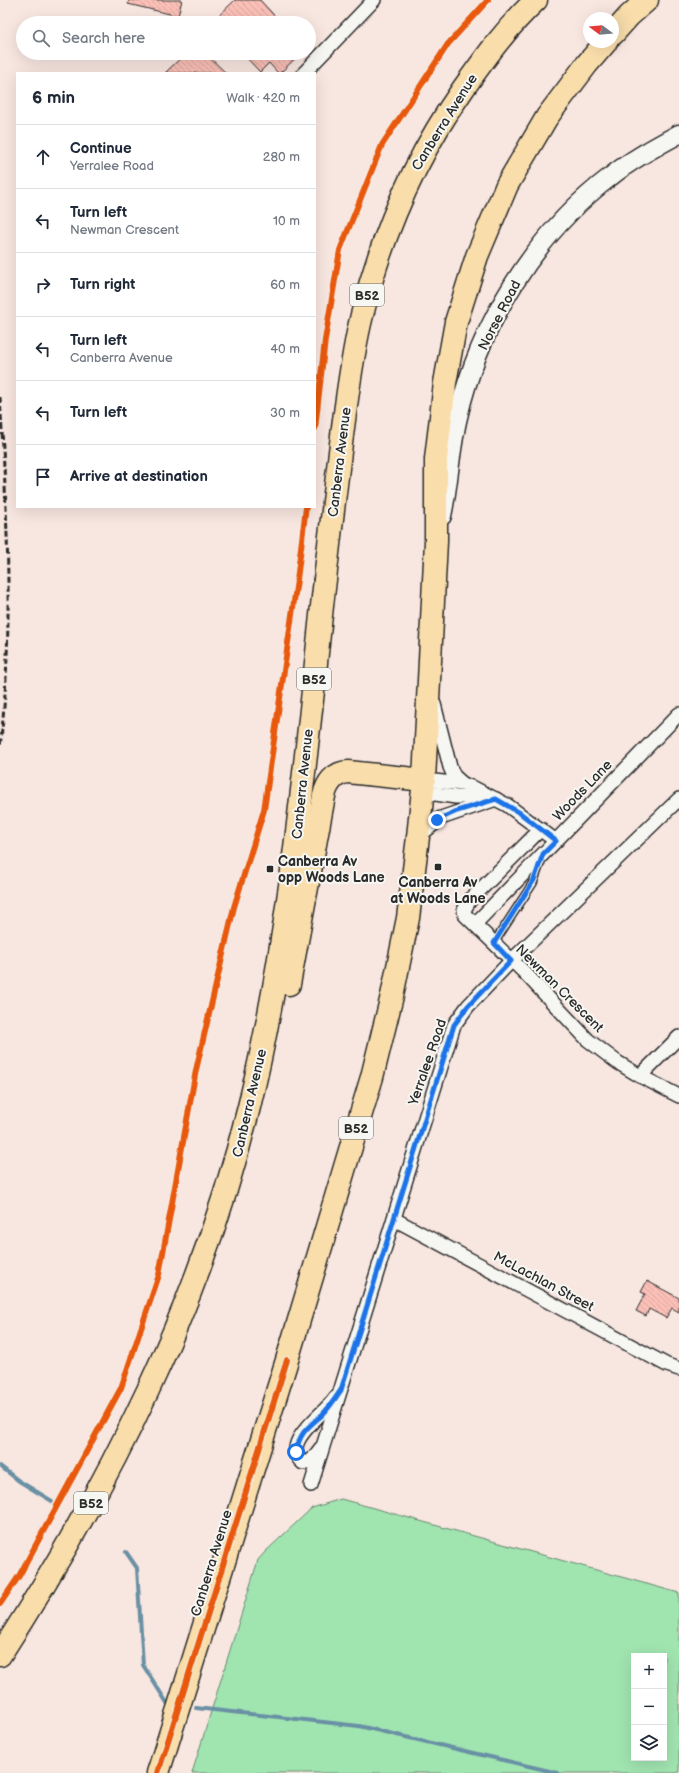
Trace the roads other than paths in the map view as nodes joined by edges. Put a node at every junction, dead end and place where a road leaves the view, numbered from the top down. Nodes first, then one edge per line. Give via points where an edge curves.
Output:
1 (374, 0) edge
2 (531, 0) edge
3 (536, 0) edge
4 (646, 0) edge
5 (516, 19) junction
6 (619, 27) edge
7 (601, 48) edge
8 (305, 72) edge
9 (679, 134) edge
10 (436, 541) junction
11 (429, 685) junction
12 (679, 714) edge
13 (305, 751) junction
14 (332, 779) junction
15 (463, 784) junction
16 (423, 786) junction
17 (493, 798) junction
18 (679, 799) edge
19 (541, 829) junction
20 (418, 838) junction
21 (556, 841) junction
22 (543, 854) junction
23 (475, 924) junction
24 (494, 943) junction
25 (511, 961) junction
26 (679, 1037) edge
27 (640, 1076) junction
28 (679, 1096) edge
29 (230, 1179) junction
30 (394, 1219) junction
31 (679, 1369) edge
32 (341, 1390) junction
33 (324, 1443) junction
34 (311, 1485) dead end
35 (0, 1655) edge
36 (158, 1773) edge

1 - 8 street
2 - 5 main road
3 - 5 highway, Canberra Avenue / B52
4 - 6 highway
5 - 13 highway, Canberra Avenue / B52 via 484,59 428,143 389,228 370,285 361,318 346,405
7 - 10 highway, Canberra Avenue / B52 via 548,117 508,185 477,256 456,322 445,383 436,460
9 - 10 main road, Norse Road via 609,177 573,209 540,246 508,292 470,374 458,417 447,491
10 - 11 highway, Canberra Avenue / B52
11 - 15 street via 450,767 454,776
11 - 16 highway, Canberra Avenue / B52
12 - 21 street, Woods Lane
13 - 14 highway via 316,766
13 - 29 highway, Canberra Avenue / B52 via 290,892 274,986 251,1100
14 - 16 highway via 351,785
14 - 29 highway via 324,796 278,1031 254,1115
15 - 16 street
15 - 17 street
16 - 17 street via 456,797
16 - 20 highway, Canberra Avenue / B52
17 - 19 street via 520,813
17 - 20 street via 441,818
18 - 25 street, Yerralee Road
19 - 21 street
19 - 23 street, Newman Crescent via 468,903 464,910
20 - 36 highway, Canberra Avenue / B52 via 408,918 372,1076 287,1360
21 - 22 street, Woods Lane
22 - 23 street, Woods Lane
22 - 24 lane via 534,880
23 - 24 street, Newman Crescent
24 - 25 street, Newman Crescent
25 - 27 street, Newman Crescent via 588,1040
25 - 30 street, Yerralee Road via 468,1006 454,1025
26 - 27 street
27 - 28 street, Newman Crescent
29 - 35 highway, Canberra Avenue / B52 via 188,1299 134,1422 64,1552
30 - 31 street, McLachlan Street via 667,1365
30 - 32 street, Yerralee Road
32 - 33 street, Yerralee Road
32 - 33 street, Yerralee Road via 334,1401 301,1434 296,1452 298,1459 303,1463 308,1462
33 - 34 street, Yerralee Road

